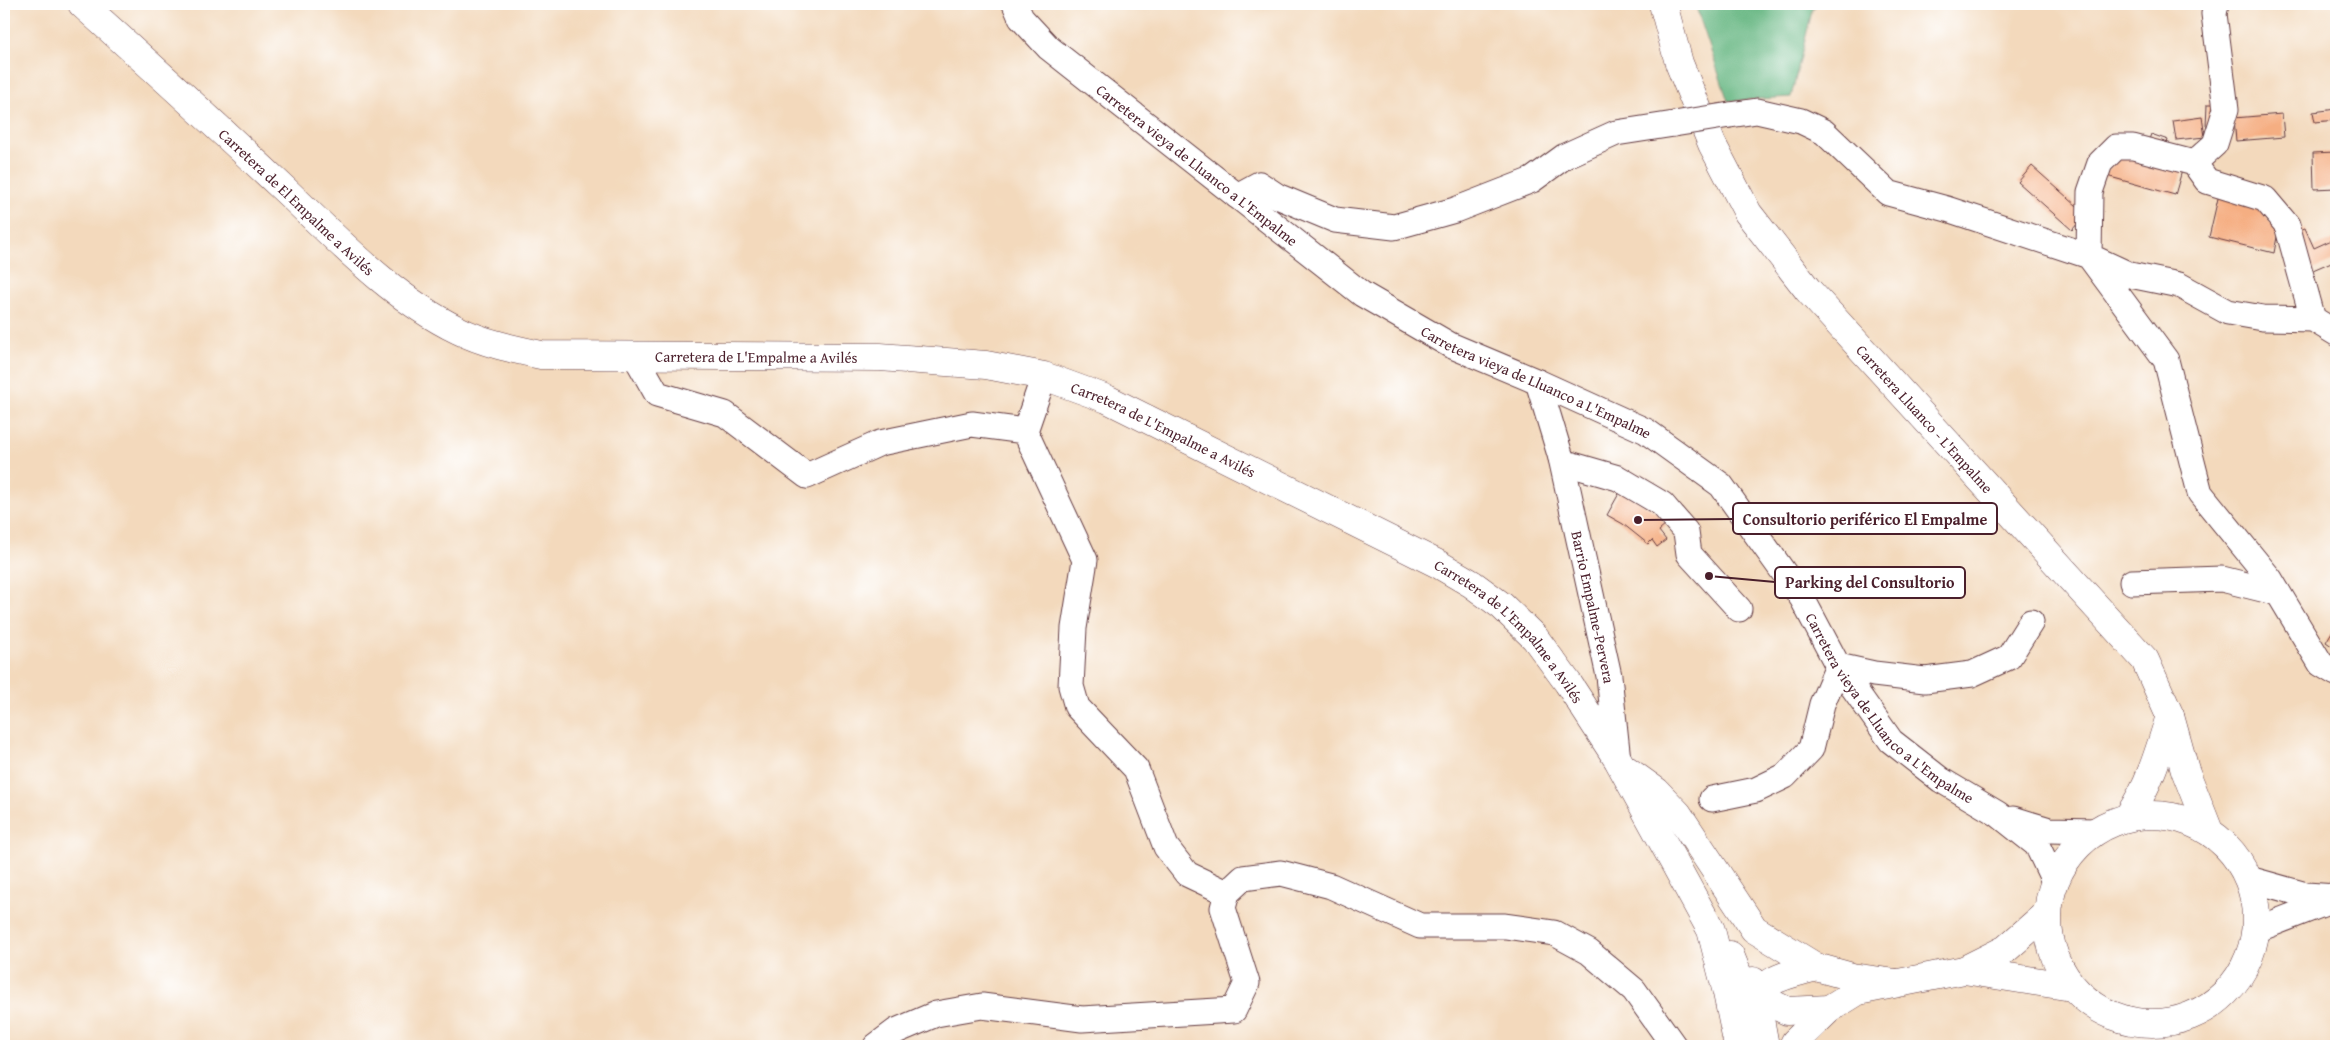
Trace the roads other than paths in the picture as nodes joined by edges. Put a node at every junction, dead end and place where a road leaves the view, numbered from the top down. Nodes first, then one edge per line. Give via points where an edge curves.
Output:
1 (82, 4) edge
2 (1015, 4) edge
3 (1663, 4) edge
4 (2216, 4) edge
5 (2194, 164) junction
6 (1237, 196) junction
7 (2089, 256) junction
8 (2313, 319) junction
9 (2336, 333) edge
10 (541, 355) joint
11 (636, 357) junction
12 (1044, 376) junction
13 (1538, 382) junction
14 (1025, 431) junction
15 (1561, 458) junction
16 (2132, 582) dead end
17 (2278, 593) junction
18 (1739, 609) dead end
19 (2031, 622) dead end
20 (1838, 666) junction
21 (2329, 668) edge
22 (2336, 694) edge
23 (2170, 716) junction
24 (1619, 763) junction
25 (1712, 800) dead end
26 (1645, 813) junction
27 (1998, 814) junction
28 (2128, 817) junction
29 (2095, 831) junction
30 (2209, 831) junction
31 (1714, 870) junction
32 (2248, 879) junction
33 (2054, 881) junction
34 (1227, 893) junction
35 (2336, 898) edge
36 (2047, 913) junction
37 (2256, 930) junction
38 (1816, 967) junction
39 (1964, 970) junction
40 (1896, 983) junction
41 (2072, 986) junction
42 (1757, 996) junction
43 (1829, 1009) junction
44 (876, 1046) edge
45 (1674, 1046) edge
46 (1738, 1046) edge
47 (1752, 1046) edge
48 (1765, 1046) edge
49 (1793, 1046) edge

1 - 10 main road, Carretera de El Empalme a Avilés via 407,300 458,330 498,345
2 - 6 street, Carretera vieya de Lluanco a L'Empalme via 1021,18 1049,48
3 - 23 main road, Carretera Lluanco - L'Empalme via 1679,63 1712,144 1748,213 1808,290 2145,660
4 - 5 street via 2214,14 2226,109 2215,144
5 - 7 street via 2133,147 2116,147 2100,163 2090,192
5 - 8 street via 2208,181 2265,199 2287,224
6 - 7 street, bridge via 1258,184 1277,196 1334,220 1394,227 1455,210 1532,180 1565,156 1616,133 1757,111 1801,121 1824,132 1888,193 1948,209
6 - 13 street, Carretera vieya de Lluanco a L'Empalme via 1362,294 1450,345
7 - 8 street via 2130,275 2179,285 2228,312 2263,318
7 - 17 street via 2166,360 2200,493
8 - 9 street
10 - 11 main road, Carretera de L'Empalme a Avilés
11 - 12 main road, Carretera de L'Empalme a Avilés via 880,357 986,365
11 - 14 street via 657,394 725,414 807,476 880,443 972,424
12 - 14 street
12 - 24 main road, Carretera de L'Empalme a Avilés via 1107,399 1472,584 1502,606 1535,638 1568,682
13 - 15 street, Barrio Empalme-Pervera
13 - 20 street, Carretera vieya de Lluanco a L'Empalme via 1646,431 1721,485 1802,598
14 - 34 street via 1085,560 1074,628 1071,686 1077,707 1136,769 1166,848 1187,874
15 - 18 street via 1566,463 1618,478 1662,504 1686,532 1689,554
15 - 24 street, Barrio Empalme-Pervera via 1609,676
16 - 17 street via 2222,579
17 - 21 street
19 - 20 street via 2009,657 1972,674 1925,680
20 - 25 street via 1822,704 1811,749 1785,776 1756,790
20 - 27 street, Carretera vieya de Lluanco a L'Empalme via 1891,741 1941,780
21 - 22 street
23 - 28 main road via 2142,797
23 - 30 main road, Carretera Lluanco - L'Empalme via 2185,770
24 - 26 main road, Carretera de L'Empalme a Avilés
24 - 31 main road via 1656,791 1672,808
26 - 42 main road via 1669,829 1710,899 1742,985
26 - 46 main road, Carretera de L'Empalme a Avilés via 1711,930
27 - 29 street, Carretera vieya de Lluanco a L'Empalme via 2049,830
27 - 33 street, Carretera vieya de Lluanco a L'Empalme via 2037,845
28 - 29 main road
28 - 30 main road via 2156,815 2184,820
29 - 33 main road via 2077,846
30 - 32 main road via 2232,852
31 - 38 main road via 1754,930
31 - 42 main road via 1745,949
32 - 35 street via 2306,895
32 - 37 main road via 2256,901
33 - 36 main road
34 - 44 street via 1223,908 1247,983 1234,1010 1082,1019 982,1006 936,1014 896,1031
34 - 45 street via 1243,878 1281,873 1331,886 1420,926 1505,926 1554,933 1589,952 1634,990
35 - 37 street
36 - 39 main road via 2006,949
36 - 41 main road via 2049,940 2057,964
37 - 41 main road via 2247,963 2227,992 2199,1012 2166,1023 2131,1022 2098,1009
38 - 40 main road via 1852,977
38 - 42 main road via 1770,981
39 - 40 main road
39 - 41 main road
40 - 43 main road via 1858,991
42 - 43 main road via 1787,1010
42 - 47 main road via 1749,1020
42 - 48 main road
43 - 49 main road

